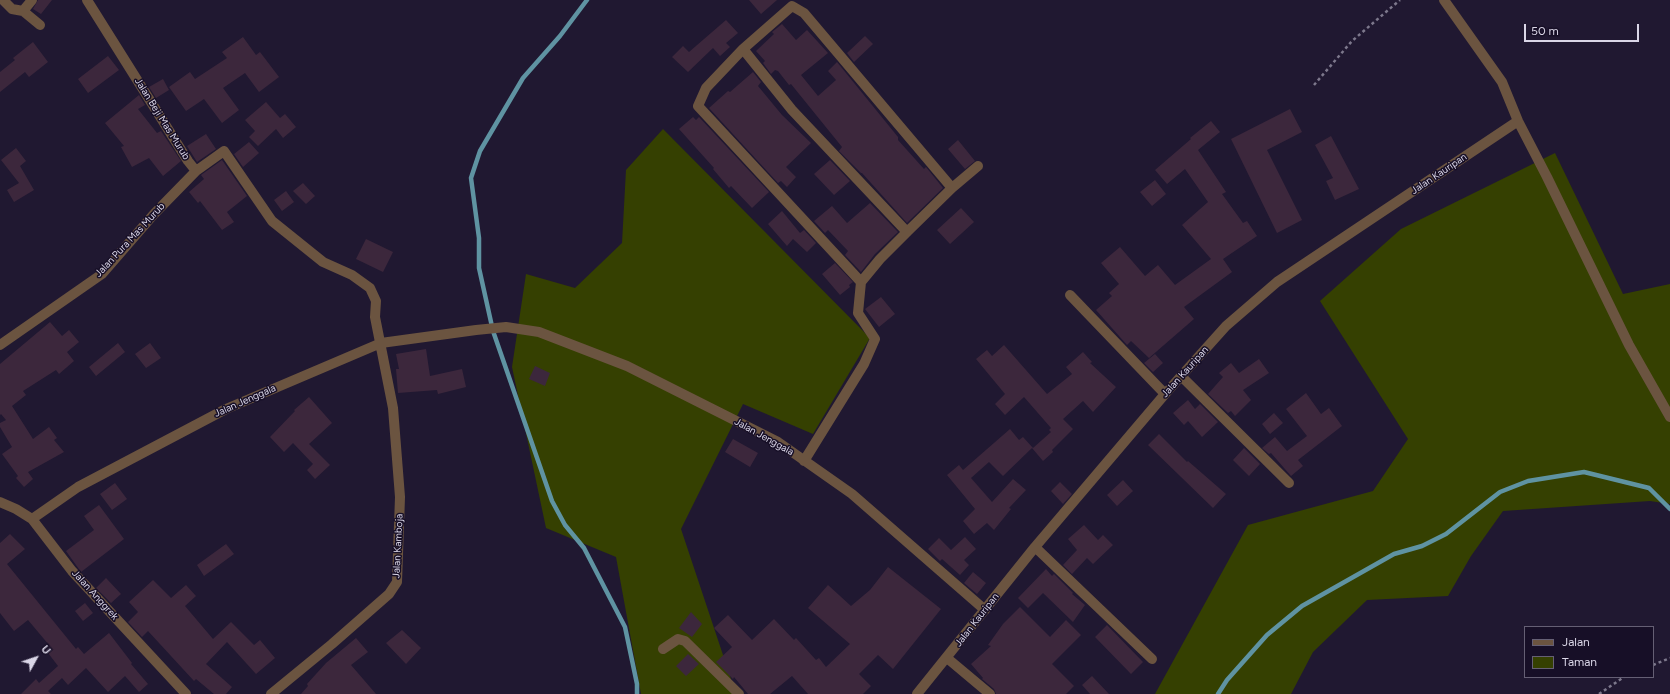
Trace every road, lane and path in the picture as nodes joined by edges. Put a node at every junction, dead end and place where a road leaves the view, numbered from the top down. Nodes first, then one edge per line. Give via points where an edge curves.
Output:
1 (3, 0) edge
2 (32, 0) edge
3 (87, 0) edge
4 (1400, 0) edge
5 (1444, 0) edge
6 (795, 3) edge
7 (22, 11) junction
8 (40, 24) dead end
9 (743, 49) junction
10 (1314, 85) dead end
11 (1518, 122) junction
12 (978, 166) dead end
13 (196, 170) junction
14 (952, 188) junction
15 (907, 232) junction
16 (861, 282) junction
17 (1070, 295) dead end
18 (381, 343) junction
19 (0, 345) edge
20 (1181, 376) junction
21 (1165, 394) junction
22 (1670, 417) edge
23 (804, 461) junction
24 (1289, 483) dead end
25 (0, 502) edge
26 (32, 519) junction
27 (1035, 547) junction
28 (985, 610) junction
29 (663, 649) dead end
30 (947, 658) junction
31 (1670, 658) edge
32 (1152, 659) dead end
33 (1654, 665) edge
34 (1623, 678) edge
35 (186, 694) edge
36 (270, 694) edge
37 (739, 694) edge
38 (917, 694) edge
39 (990, 694) edge
40 (1599, 694) edge

1 - 7 street via 12,9
2 - 7 street
3 - 13 street, Jalan Beji Mas Murub
4 - 10 path via 1352,41
5 - 11 street via 1502,82
6 - 9 street
6 - 14 street
7 - 8 street
9 - 15 street via 792,110
9 - 16 street via 706,88 698,106
11 - 20 street, Jalan Kauripan via 1277,282 1226,326
11 - 22 street via 1629,345
12 - 14 street
13 - 18 street, Jalan Beji Mas Murub via 224,151 272,221 323,262 352,275 370,288 376,301 375,316
13 - 19 street, Jalan Pura Mas Murub via 102,274
14 - 15 street
15 - 16 street
16 - 23 street via 858,313 875,339 864,364
17 - 21 street
18 - 23 street, Jalan Jenggala via 506,327 539,332 627,366 778,442
18 - 26 street, Jalan Jenggala via 226,409 78,487
18 - 36 street, Jalan Kamboja via 393,408 400,497 397,582 389,594
20 - 21 street, Jalan Kauripan
20 - 24 street
21 - 27 street, Jalan Kauripan
23 - 28 street, Jalan Jenggala via 852,494
25 - 26 street, Jalan Anggrek
26 - 35 street, Jalan Anggrek via 72,571
27 - 28 street, Jalan Kauripan
27 - 32 street
28 - 30 street, Jalan Kauripan
29 - 37 street via 678,639 685,641
30 - 38 street, Jalan Kauripan
30 - 39 street
31 - 33 path
34 - 40 path

